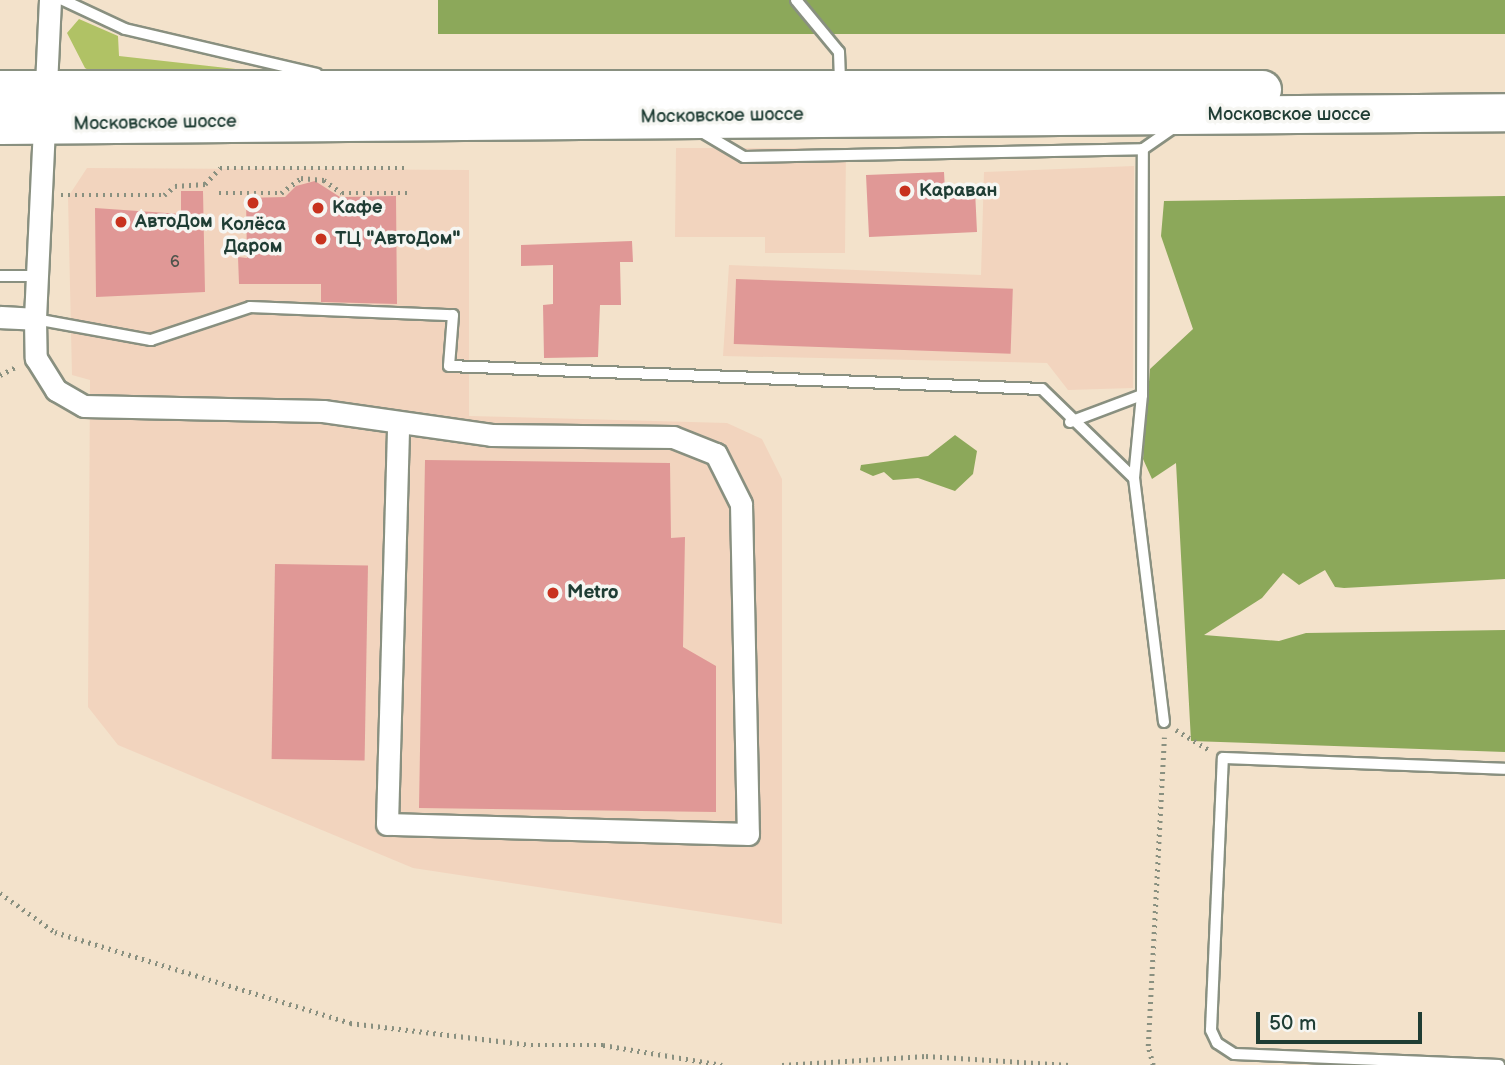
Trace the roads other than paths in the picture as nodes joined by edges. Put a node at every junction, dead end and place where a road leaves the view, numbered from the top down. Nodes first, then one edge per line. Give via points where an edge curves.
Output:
1 (50, 0) edge
2 (62, 0) edge
3 (796, 0) edge
4 (840, 88) junction
5 (0, 89) edge
6 (398, 89) junction
7 (1505, 93) edge
8 (1443, 102) junction
9 (45, 107) junction
10 (1505, 112) edge
11 (1192, 115) junction
12 (677, 117) junction
13 (0, 125) edge
14 (1143, 149) junction
15 (0, 276) edge
16 (37, 276) junction
17 (0, 317) edge
18 (35, 319) junction
19 (1142, 395) junction
20 (1070, 422) junction
21 (398, 423) junction
22 (1135, 478) junction
23 (1164, 722) road end
24 (1505, 769) edge
25 (1499, 1065) edge

1 - 9 street
2 - 6 lane via 125,29
3 - 4 lane via 839,52
4 - 6 highway, Московское шоссе
4 - 8 highway, Московское шоссе
5 - 9 highway, Московское шоссе
6 - 9 highway, Московское шоссе
7 - 8 highway
8 - 10 highway
8 - 11 highway, Московское шоссе
9 - 12 highway, Московское шоссе
9 - 13 highway, Московское шоссе
9 - 16 street
11 - 12 highway, Московское шоссе
11 - 14 lane
12 - 14 lane via 744,157
14 - 19 lane
15 - 16 lane
16 - 18 street
17 - 18 street
18 - 20 lane via 151,340 250,307 453,315 449,366 1042,389
18 - 21 street via 36,358 56,390 84,406 323,411
19 - 20 lane
19 - 22 lane
20 - 22 lane
21 - 21 street via 491,435 673,437 716,454 741,504 748,835 387,824
22 - 23 lane
24 - 25 lane via 1223,758 1211,1030 1217,1044 1234,1054

